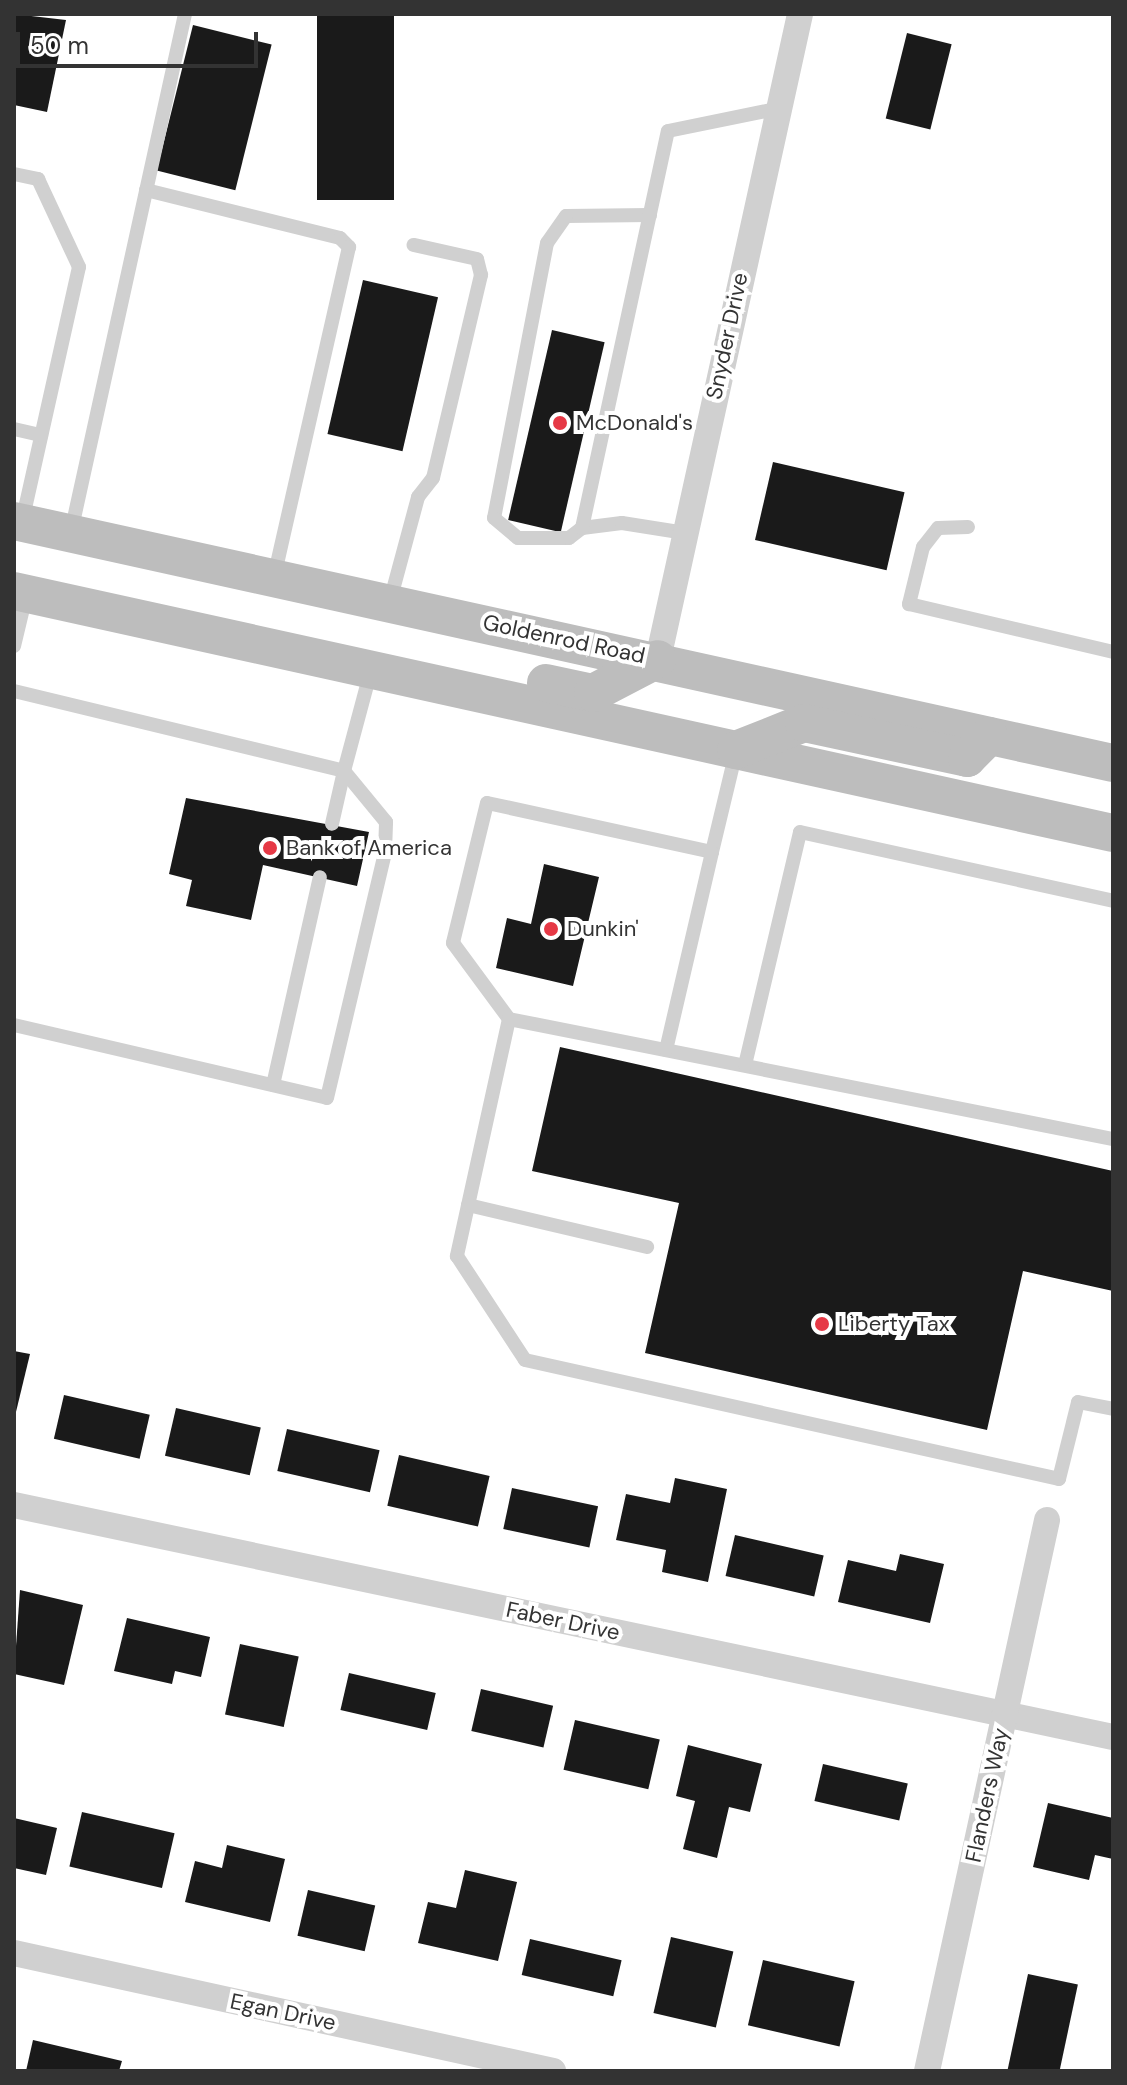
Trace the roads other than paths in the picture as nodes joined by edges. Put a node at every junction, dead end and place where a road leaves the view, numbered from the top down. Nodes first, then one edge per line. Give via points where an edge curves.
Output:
1 (185, 14) edge
2 (800, 14) edge
3 (776, 109) junction
4 (14, 174) edge
5 (146, 190) junction
6 (650, 215) junction
7 (414, 245) dead end
8 (14, 429) edge
9 (41, 435) junction
10 (18, 522) edge
11 (968, 527) dead end
12 (582, 528) junction
13 (71, 533) junction
14 (685, 533) junction
15 (274, 577) junction
16 (20, 593) edge
17 (390, 601) junction
18 (14, 646) edge
19 (1113, 652) edge
20 (658, 659) junction
21 (371, 670) junction
22 (460, 690) junction
23 (14, 691) edge
24 (989, 736) junction
25 (736, 750) junction
26 (1113, 763) edge
27 (344, 771) junction
28 (332, 824) dead end
29 (1113, 833) edge
30 (712, 852) junction
31 (320, 877) dead end
32 (1113, 901) edge
33 (509, 1019) junction
34 (14, 1025) edge
35 (666, 1050) junction
36 (745, 1065) junction
37 (273, 1085) junction
38 (1113, 1139) edge
39 (468, 1205) junction
40 (647, 1247) dead end
41 (1113, 1409) edge
42 (14, 1505) edge
43 (1047, 1520) dead end
44 (1004, 1714) junction
45 (1113, 1737) edge
46 (14, 1953) edge
47 (553, 2071) edge
48 (927, 2071) edge

1 - 5 lane
2 - 3 street, Snyder Drive
3 - 6 lane via 668,131
3 - 14 street, Snyder Drive
4 - 9 lane via 38,179 79,267
5 - 13 lane
5 - 15 lane via 340,238 349,247
6 - 12 lane
6 - 12 lane via 566,216 547,243 494,518 518,538 569,538
7 - 17 lane via 477,259 481,275 433,478 418,497
8 - 9 lane
9 - 10 lane
10 - 13 main road, Goldenrod Road
11 - 19 lane via 938,528 923,547 909,604
12 - 14 lane via 622,523
13 - 15 main road, Goldenrod Road
14 - 20 street, Snyder Drive
15 - 17 main road, Goldenrod Road
16 - 18 lane
16 - 21 main road
17 - 20 main road, Goldenrod Road
20 - 22 main road via 593,693 531,680
20 - 24 main road, Goldenrod Road
21 - 22 main road
21 - 27 lane
22 - 25 main road
23 - 27 lane
24 - 25 main road via 967,758 804,723
24 - 26 main road, Goldenrod Road
25 - 29 main road
25 - 30 lane
27 - 28 lane
27 - 37 lane via 386,822 385,852 327,1098
30 - 33 lane via 487,803 453,943
30 - 35 lane
31 - 37 lane
32 - 36 lane via 800,832
33 - 35 lane
33 - 39 lane
34 - 37 lane
35 - 36 lane
36 - 38 lane
39 - 40 lane
39 - 41 lane via 457,1256 525,1360 1059,1479 1078,1402
42 - 44 street, Faber Drive
43 - 44 street, Flanders Way
44 - 45 street, Faber Drive
44 - 48 street, Flanders Way
46 - 47 street, Egan Drive

